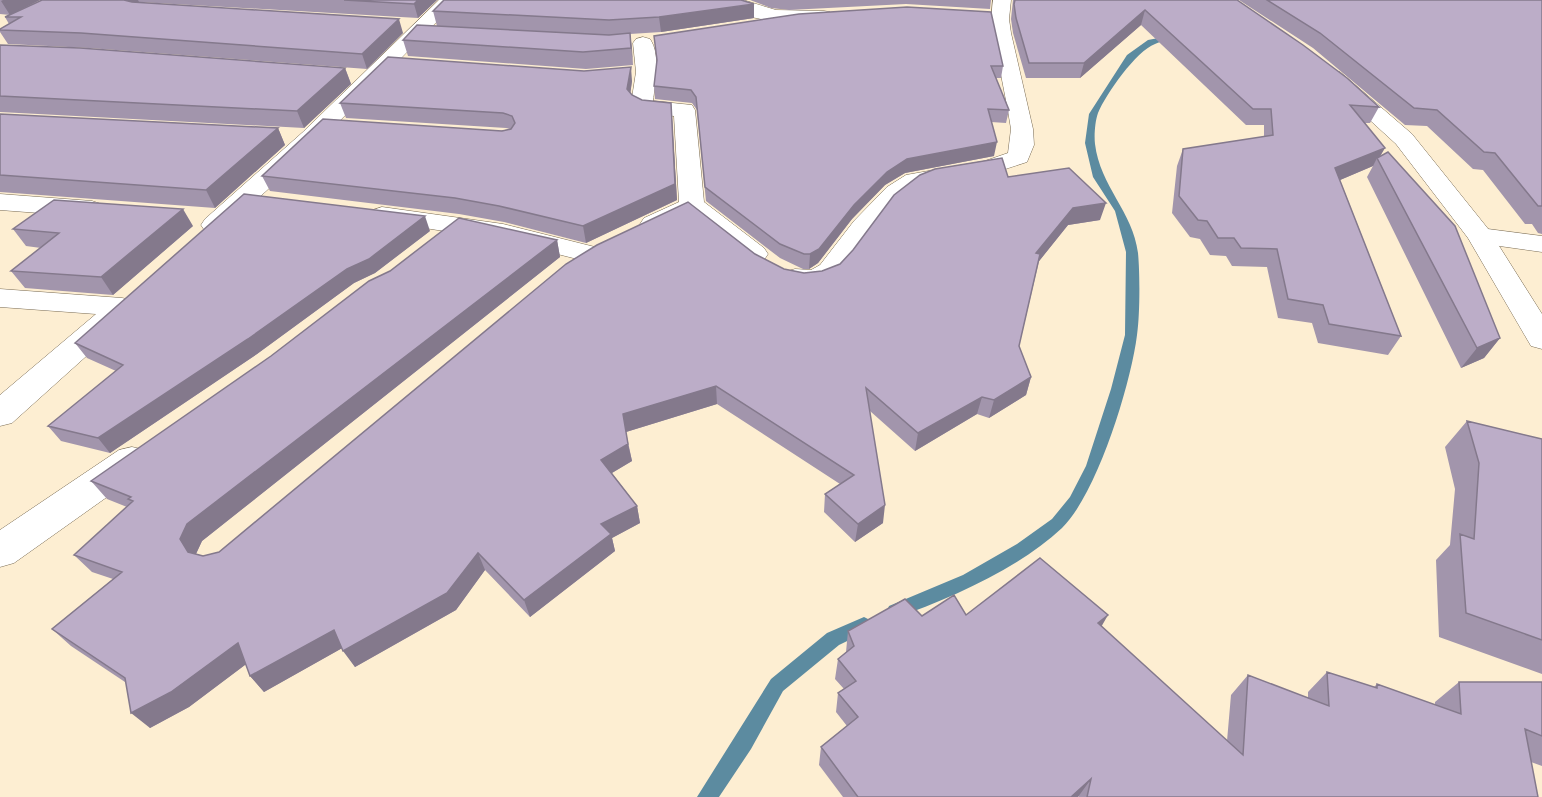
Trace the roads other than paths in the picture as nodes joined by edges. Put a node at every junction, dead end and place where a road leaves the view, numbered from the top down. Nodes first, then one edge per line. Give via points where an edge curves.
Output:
1 (449, 0) edge
2 (730, 0) edge
3 (993, 11) edge
4 (839, 14) edge
5 (798, 17) junction
6 (752, 27) edge
7 (642, 42) dead end
8 (1313, 61) edge
9 (411, 65) edge
10 (380, 70) junction
11 (348, 75) dead end
12 (356, 128) edge
13 (316, 131) junction
14 (287, 136) dead end
15 (243, 198) junction
16 (0, 202) edge
17 (277, 202) edge
18 (692, 205) junction
19 (117, 210) edge
20 (357, 212) edge
21 (187, 216) dead end
22 (222, 218) junction
23 (459, 224) junction
24 (1480, 236) junction
25 (198, 239) edge
26 (1542, 244) edge
27 (423, 253) edge
28 (589, 254) junction
29 (558, 274) edge
30 (0, 298) edge
31 (1542, 339) edge
32 (0, 414) edge
33 (154, 444) edge
34 (0, 551) edge

1 - 10 main road
2 - 5 main road via 752,12
3 - 18 main road via 1018,102 1023,150 1019,157 990,167 915,180 896,192 830,271 816,279 799,280 773,268
4 - 5 main road
5 - 6 main road
7 - 18 main road via 636,73 642,104 684,110
8 - 24 main road via 1404,139
9 - 10 main road
10 - 11 main road
10 - 13 main road
12 - 13 main road
13 - 14 main road
13 - 15 main road
15 - 17 main road
15 - 22 main road
16 - 19 main road
18 - 28 main road
20 - 23 main road
21 - 22 main road
22 - 25 main road
23 - 27 main road
23 - 28 main road via 503,231
24 - 26 main road
24 - 31 main road
28 - 29 main road
30 - 32 main road via 131,299
33 - 34 main road

